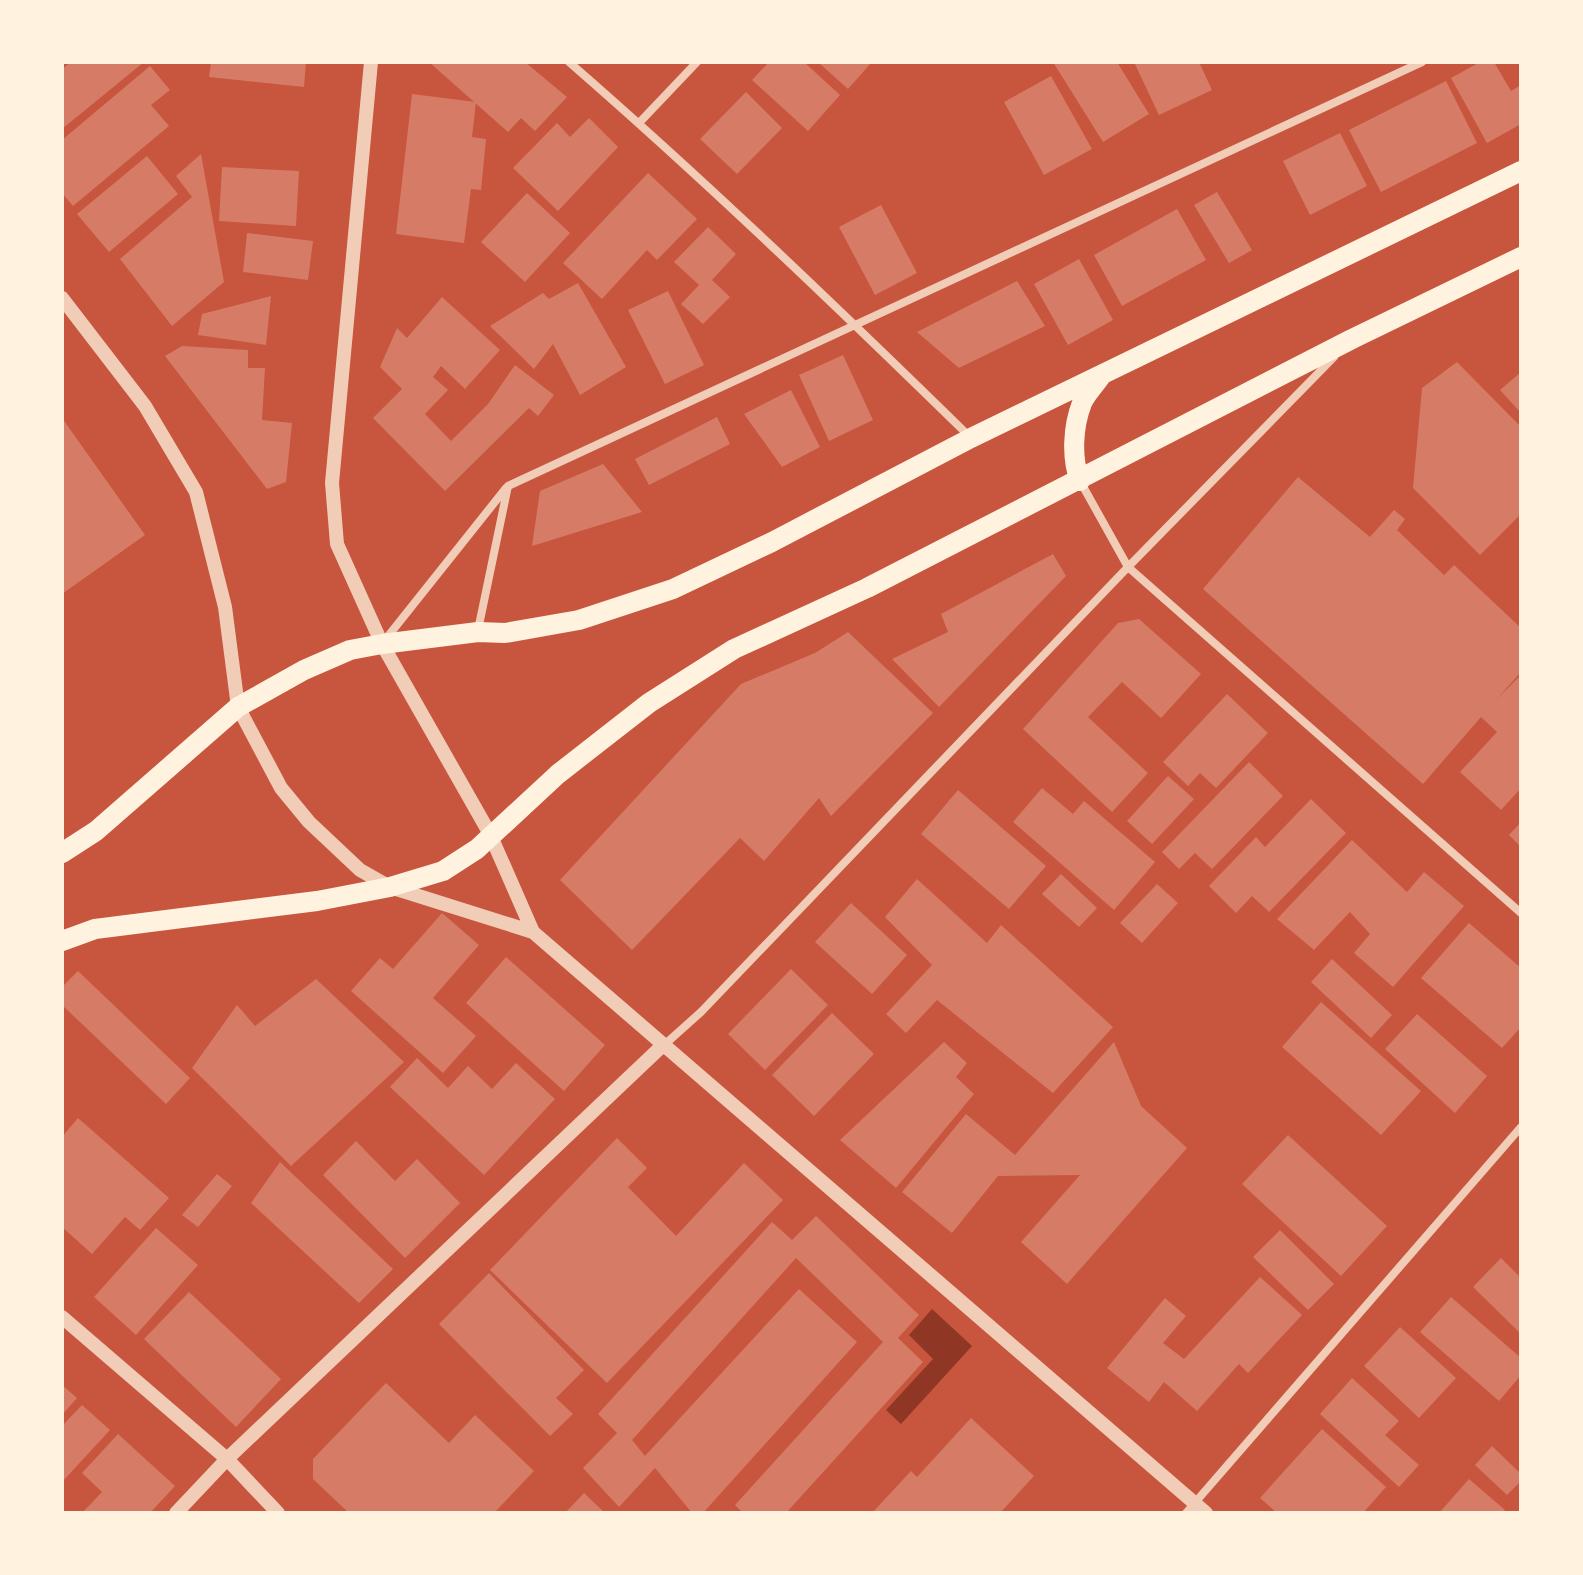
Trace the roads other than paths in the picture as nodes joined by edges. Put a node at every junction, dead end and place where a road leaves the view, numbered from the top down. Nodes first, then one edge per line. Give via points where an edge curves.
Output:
1 (371, 62) edge
2 (569, 62) edge
3 (697, 62) edge
4 (1422, 62) edge
5 (639, 123) junction
6 (1521, 171) edge
7 (1521, 257) edge
8 (62, 298) edge
9 (856, 325) junction
10 (1352, 339) junction
11 (1103, 374) junction
12 (971, 438) junction
13 (1080, 481) junction
14 (508, 486) junction
15 (1128, 567) junction
16 (478, 632) junction
17 (382, 644) junction
18 (238, 707) junction
19 (490, 834) junction
20 (62, 853) edge
21 (390, 887) junction
22 (1521, 913) edge
23 (533, 932) junction
24 (62, 941) edge
25 (662, 1046) junction
26 (1521, 1127) edge
27 (62, 1317) edge
28 (227, 1459) junction
29 (1195, 1510) edge
30 (176, 1513) edge
31 (278, 1513) edge

1 - 17 street via 332,483 337,544
2 - 5 street
3 - 5 street
4 - 9 street
5 - 9 street
6 - 11 main road
7 - 10 main road
8 - 18 street via 145,406 196,492 225,607
9 - 12 street
9 - 14 street
10 - 13 main road
10 - 15 street
11 - 12 main road
11 - 13 main road via 1083,402 1078,421 1074,451
12 - 16 main road via 673,589 579,620 505,633
13 - 15 street
13 - 19 main road via 734,649 649,703
14 - 16 street
14 - 17 street
15 - 22 street
15 - 25 street via 701,1012
16 - 17 main road
17 - 18 main road via 350,650 304,670
17 - 19 street
18 - 20 main road via 96,831
18 - 21 street via 281,788 309,822 360,870
19 - 21 main road via 443,871
19 - 23 street
21 - 23 street
21 - 24 main road via 265,909 95,929
23 - 25 street
25 - 28 street
25 - 29 street
26 - 29 street
27 - 28 street
28 - 30 street
28 - 31 street

